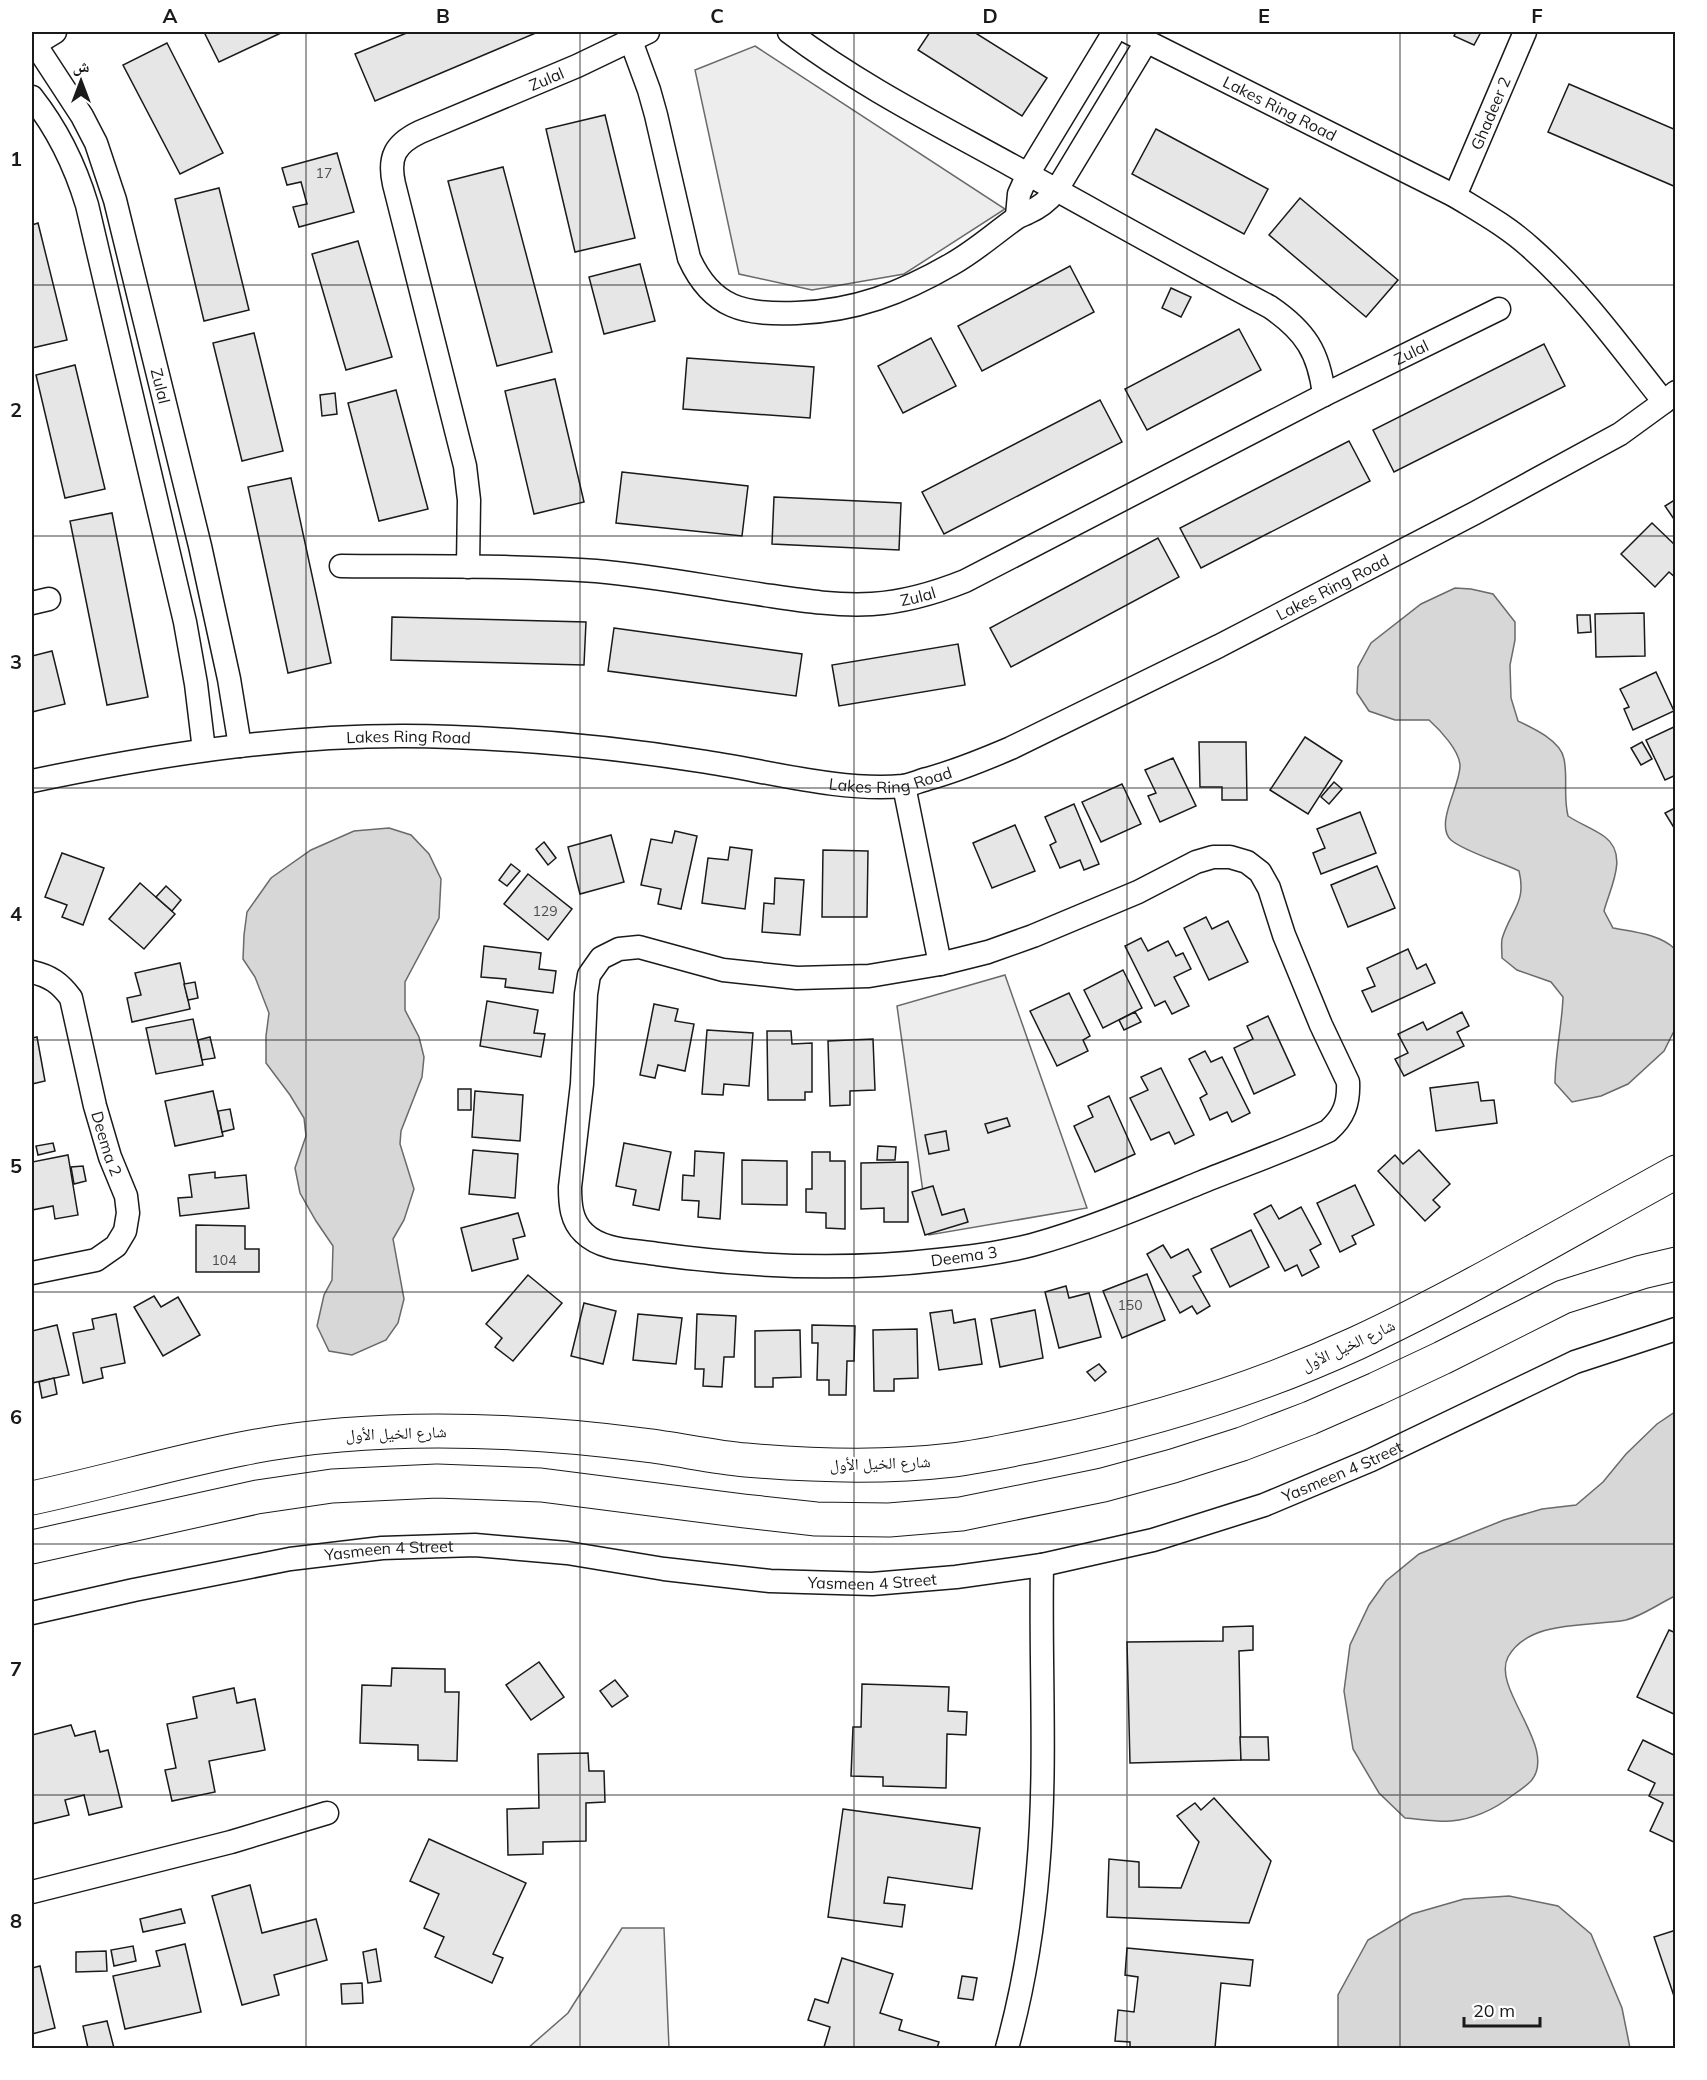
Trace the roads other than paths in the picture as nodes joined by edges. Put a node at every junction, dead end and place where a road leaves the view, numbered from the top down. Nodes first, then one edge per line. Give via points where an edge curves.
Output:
1 (55, 32) edge
2 (789, 32) edge
3 (1114, 32) edge
4 (1525, 32) edge
5 (639, 36) edge
6 (1137, 37) edge
7 (33, 45) edge
8 (32, 97) edge
9 (1028, 174) junction
10 (1056, 191) junction
11 (1455, 196) junction
12 (1017, 216) junction
13 (1499, 309) dead end
14 (1324, 395) junction
15 (1670, 397) edge
16 (341, 566) dead end
17 (468, 567) junction
18 (240, 746) junction
19 (204, 750) junction
20 (32, 782) edge
21 (904, 786) junction
22 (940, 964) junction
23 (32, 972) edge
24 (1676, 1172) edge
25 (1676, 1264) edge
26 (32, 1273) edge
27 (1676, 1329) edge
28 (32, 1498) edge
29 (32, 1547) edge
30 (1042, 1565) junction
31 (32, 1613) edge
32 (327, 1813) dead end
33 (32, 1892) edge
34 (1008, 2049) edge

1 - 7 street, Zulal
2 - 9 street via 870,88
3 - 9 street
4 - 11 street, Ghadeer 2
5 - 12 street, Zulal via 688,258 710,291 729,304 751,312 775,314 824,312 871,303 952,265
5 - 17 street, Zulal via 420,132 405,140 394,153 391,168 465,466 470,500
6 - 10 street, Zulal
6 - 11 street, Lakes Ring Road
7 - 18 street, Zulal via 82,116 96,143 115,200 200,546
8 - 19 street, Zulal via 69,154 87,205 185,622
9 - 10 street
9 - 12 street via 1019,194
10 - 12 street, Zulal via 1039,207
10 - 14 street via 1288,319 1315,353
11 - 15 street, Lakes Ring Road via 1530,246
13 - 14 street, Zulal
14 - 17 street, Zulal via 965,582 905,600 839,604 597,571
15 - 21 street, Lakes Ring Road via 1620,434 1219,646 1011,748
16 - 17 street, Zulal
18 - 19 street, Lakes Ring Road
18 - 21 street, Lakes Ring Road via 374,737 525,741 623,750 821,782
19 - 20 street, Lakes Ring Road
21 - 22 street
22 - 22 street, Deema 3 via 870,976 797,978 723,969 639,947 619,949 601,958 589,975 586,994 582,1084 570,1196 574,1220 597,1242 697,1260 805,1267 968,1257 1089,1228 1328,1131 1344,1112 1348,1082 1301,978 1269,888 1260,872 1230,856 1196,862 1078,919 988,952
23 - 26 street, Deema 2 via 60,984 71,998 95,1106 126,1196 128,1213 125,1231 116,1246 96,1260
24 - 28 main road, شارع الخيل الأول via 1418,1312 1302,1367 1159,1417 1023,1448 953,1460 812,1465 543,1435 436,1431 335,1435 243,1448
25 - 29 main road via 1563,1297 1376,1389 1242,1444 1103,1485 961,1514 888,1520 816,1519 541,1485 437,1481 332,1486 257,1497
27 - 30 street, Yasmeen 4 Street via 1575,1362 1371,1460 1264,1505 1153,1540
30 - 31 street, Yasmeen 4 Street via 872,1584 770,1581 567,1553 474,1545 382,1548 290,1559
30 - 34 street via 1038,1868 1029,1943
32 - 33 street via 231,1842

